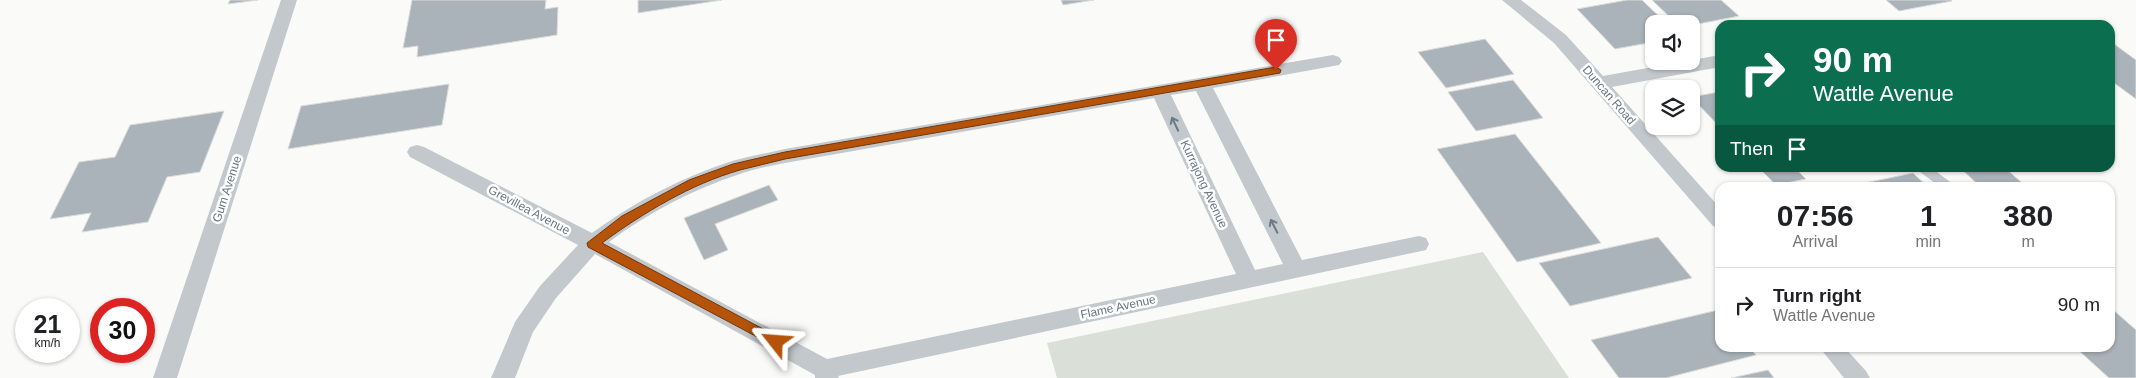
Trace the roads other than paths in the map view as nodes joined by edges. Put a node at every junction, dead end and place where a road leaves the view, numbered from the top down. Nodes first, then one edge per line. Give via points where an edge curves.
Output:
1 (288, 0) edge
2 (1510, 0) edge
3 (1332, 61) dead end
4 (1715, 62) edge
5 (1201, 83) junction
6 (1598, 83) junction
7 (1159, 90) junction
8 (416, 152) dead end
9 (1928, 172) edge
10 (1942, 182) edge
11 (1715, 215) edge
12 (592, 243) junction
13 (1419, 244) dead end
14 (1296, 269) junction
15 (1248, 278) junction
16 (1835, 352) edge
17 (826, 374) edge
18 (165, 378) edge
19 (503, 378) edge
20 (1858, 378) edge

1 - 18 street, Gum Avenue
2 - 6 street, Duncan Road via 1560,39
3 - 5 street
4 - 6 street
5 - 7 street
14 -> 5 street
6 - 11 street, Duncan Road
7 - 12 street via 737,167 693,183 626,219
15 -> 7 street, Kurrajong Avenue
8 - 12 street, Grevillea Avenue
9 - 10 lane
12 - 17 street, Grevillea Avenue
12 - 19 street via 548,292 523,328
13 - 14 street, Flame Avenue
14 - 15 street, Flame Avenue
15 - 17 street, Flame Avenue
16 - 20 street

